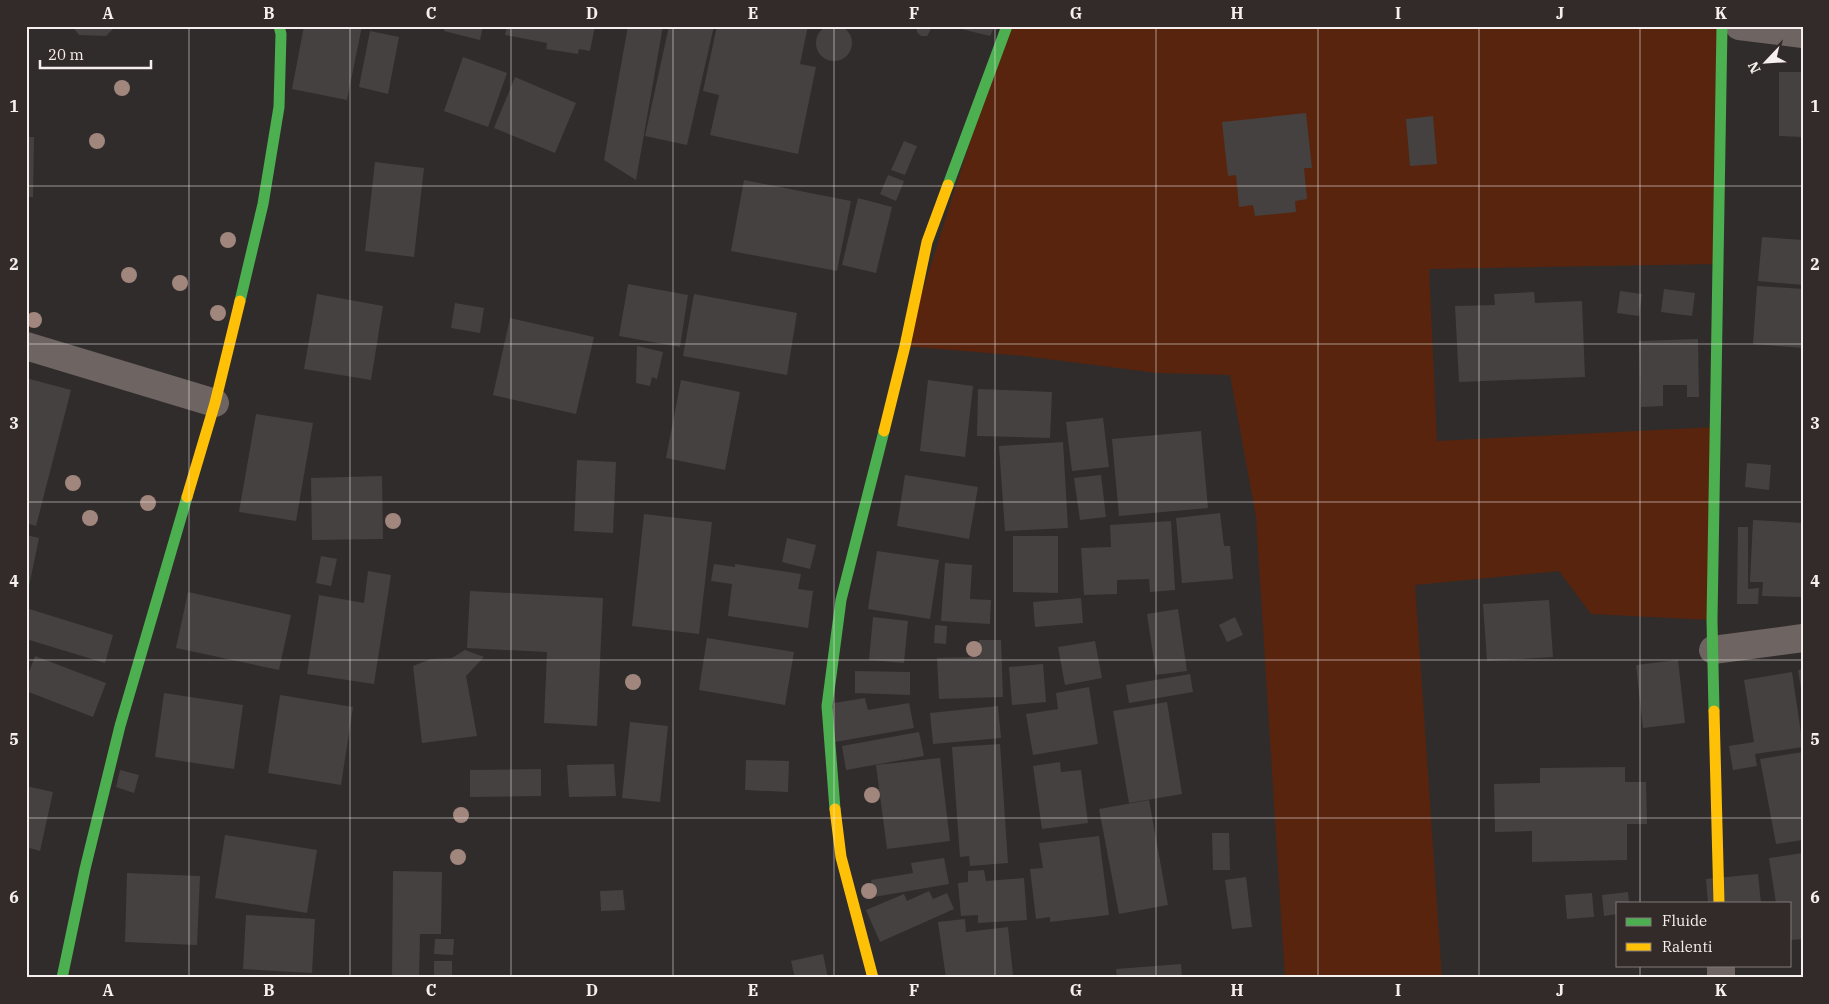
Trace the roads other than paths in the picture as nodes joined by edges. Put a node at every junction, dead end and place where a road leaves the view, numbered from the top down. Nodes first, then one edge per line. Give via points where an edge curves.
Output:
1 (279, 26) edge
2 (1007, 26) edge
3 (1722, 26) edge
4 (1739, 26) edge
5 (1803, 34) edge
6 (26, 346) edge
7 (215, 403) junction
8 (1803, 638) edge
9 (1713, 650) junction
10 (1719, 902) edge
11 (62, 978) edge
12 (873, 978) edge

1 - 7 street via 279,107 263,204
2 - 12 street via 927,242 905,346 841,600 827,706 834,800 841,857
3 - 9 street
4 - 5 street
6 - 7 street
7 - 11 street via 120,726
8 - 9 street
9 - 10 street

